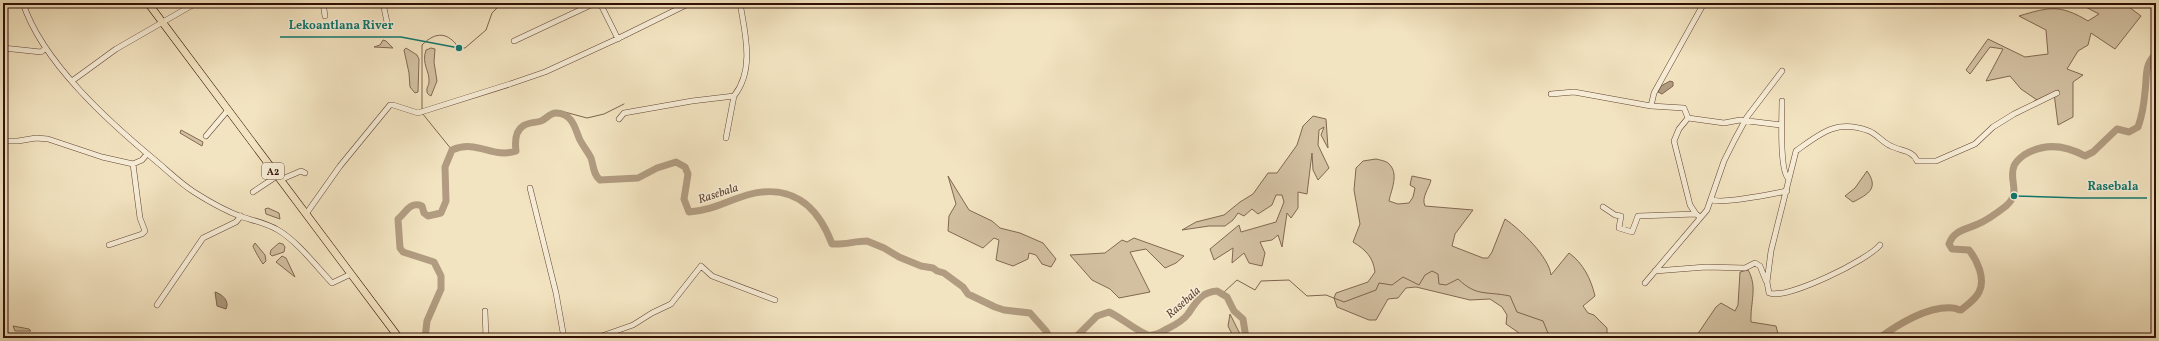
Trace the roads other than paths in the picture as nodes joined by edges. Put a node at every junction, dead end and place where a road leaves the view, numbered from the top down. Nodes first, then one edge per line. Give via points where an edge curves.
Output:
1 (23, 3) edge
2 (148, 3) edge
3 (196, 3) edge
4 (323, 3) edge
5 (383, 3) edge
6 (595, 3) edge
7 (600, 3) edge
8 (690, 3) edge
9 (740, 3) edge
10 (1704, 3) edge
11 (325, 16) dead end
12 (162, 23) junction
13 (388, 27) dead end
14 (618, 39) junction
15 (514, 41) dead end
16 (3, 48) edge
17 (46, 48) junction
18 (1782, 71) dead end
19 (72, 81) junction
20 (2057, 93) dead end
21 (1551, 94) dead end
22 (734, 96) junction
23 (1782, 101) dead end
24 (1651, 106) junction
25 (228, 110) junction
26 (1688, 118) junction
27 (619, 119) dead end
28 (1745, 121) junction
29 (1781, 125) junction
30 (206, 136) dead end
31 (726, 138) dead end
32 (8, 141) dead end
33 (147, 154) junction
34 (133, 164) junction
35 (305, 172) dead end
36 (278, 178) junction
37 (1789, 179) junction
38 (530, 188) dead end
39 (1787, 190) junction
40 (253, 192) dead end
41 (1712, 200) junction
42 (1603, 207) dead end
43 (306, 214) junction
44 (241, 216) junction
45 (1698, 216) junction
46 (110, 245) dead end
47 (1880, 245) dead end
48 (1655, 271) junction
49 (351, 274) junction
50 (1767, 282) junction
51 (1645, 283) dead end
52 (775, 300) dead end
53 (157, 305) dead end
54 (485, 311) dead end
55 (399, 338) edge
56 (486, 338) edge
57 (564, 338) edge
58 (596, 338) edge

1 - 17 street
2 - 12 main road, A2
3 - 12 street
4 - 11 street
5 - 13 street
6 - 15 street
7 - 14 street
8 - 14 street
9 - 22 street via 747,64 743,80
10 - 24 street via 1654,93
12 - 19 street via 116,49
12 - 25 main road, A2
14 - 43 street via 545,72 418,113 393,105 387,107
16 - 17 street via 41,52
17 - 19 street
18 - 28 street
19 - 33 street via 108,119
20 - 37 street via 1993,127 1975,144 1936,161 1917,161 1912,154 1892,147 1869,131 1845,126 1833,127 1796,151
21 - 24 street via 1574,92
22 - 27 street via 624,113
22 - 31 street
23 - 29 street
24 - 26 street via 1684,108
25 - 30 street
25 - 36 main road, A2
26 - 28 street via 1710,122
26 - 45 street via 1674,141 1690,205
28 - 29 street
28 - 41 street via 1727,153
29 - 37 street via 1785,173
32 - 34 street via 48,139 102,157
33 - 34 street
33 - 44 street via 188,188 214,204
34 - 46 street via 140,218 145,231
35 - 36 street
36 - 40 street
36 - 43 main road, A2
37 - 39 street
38 - 57 street via 556,293
39 - 41 street via 1718,202
39 - 50 street via 1773,244
41 - 45 street via 1707,210
42 - 45 street via 1621,216 1619,228 1632,232 1638,216
43 - 49 main road, A2
44 - 49 street via 261,221 280,231 332,283
44 - 53 street via 236,222 203,238
45 - 48 street
47 - 50 street via 1841,271 1793,291 1773,294 1767,290
48 - 50 street via 1706,267 1745,268 1755,263 1762,270
48 - 51 street
49 - 55 main road, A2
52 - 58 street via 712,276 701,266 671,304 633,325
54 - 56 street

